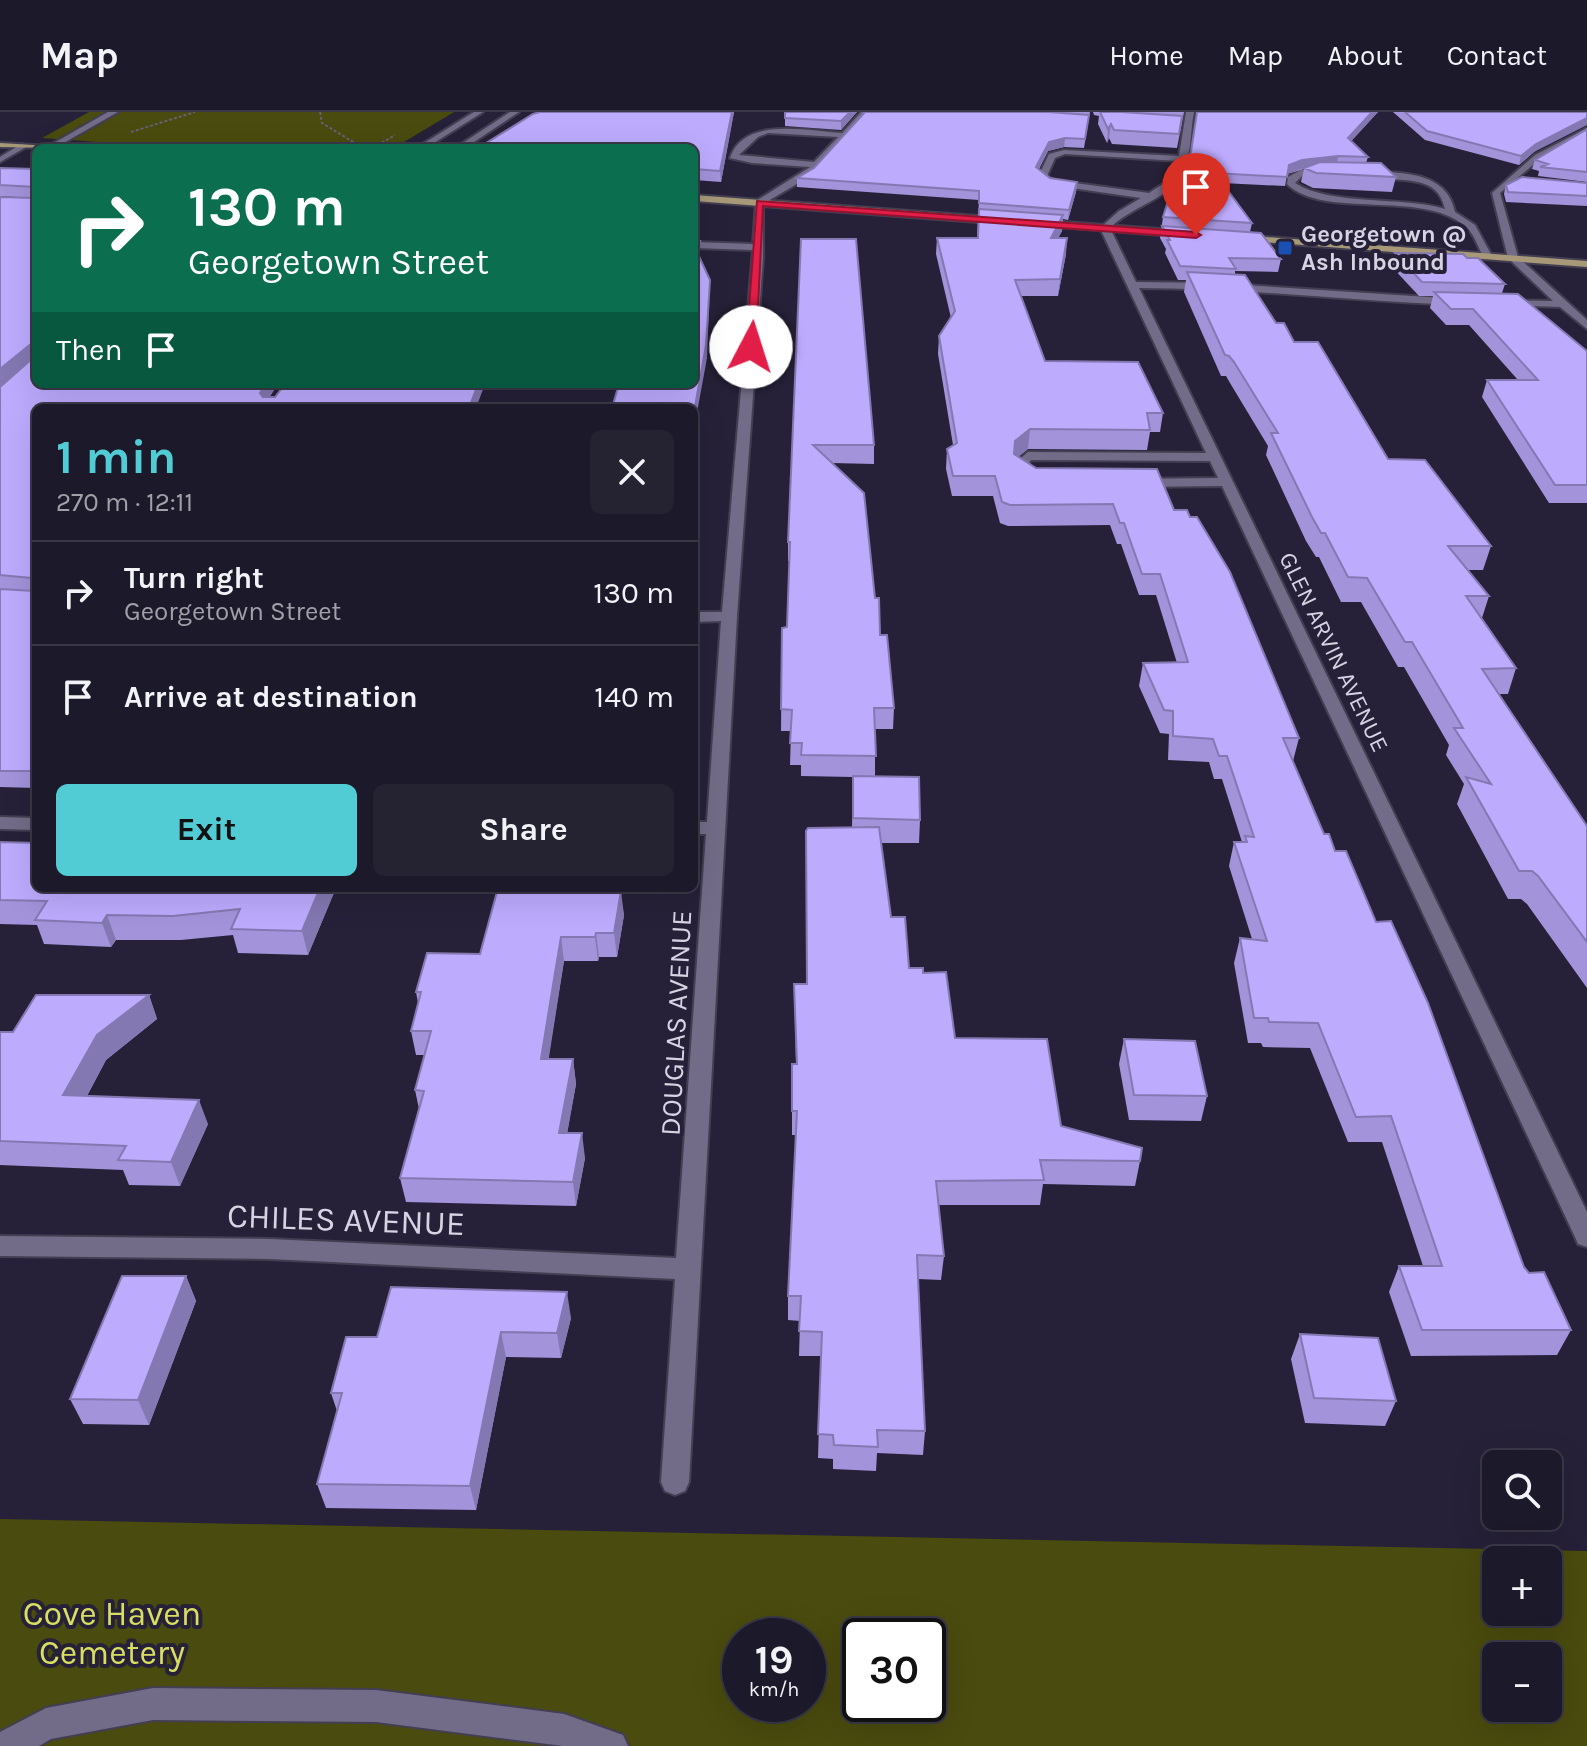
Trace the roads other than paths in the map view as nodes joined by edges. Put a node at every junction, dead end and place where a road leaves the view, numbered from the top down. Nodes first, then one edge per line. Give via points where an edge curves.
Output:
1 (114, 112) edge
2 (479, 112) edge
3 (515, 112) edge
4 (865, 112) edge
5 (1183, 120) edge
6 (1587, 130) edge
7 (843, 135) junction
8 (1566, 140) junction
9 (1583, 143) edge
10 (57, 144) edge
11 (427, 144) edge
12 (465, 144) edge
13 (0, 145) edge
14 (24, 146) junction
15 (32, 147) edge
16 (3, 157) edge
17 (1181, 159) junction
18 (816, 165) junction
19 (1335, 172) edge
20 (1361, 174) edge
21 (1509, 179) junction
22 (1525, 180) edge
23 (1148, 196) junction
24 (698, 198) edge
25 (759, 203) junction
26 (1451, 214) junction
27 (1105, 228) junction
28 (1196, 235) edge
29 (1227, 237) edge
30 (698, 245) edge
31 (758, 247) junction
32 (1487, 256) junction
33 (1513, 258) junction
34 (1587, 264) edge
35 (1132, 285) junction
36 (1467, 303) edge
37 (1483, 303) edge
38 (1563, 304) junction
39 (1587, 326) edge
40 (1215, 457) junction
41 (1046, 482) edge
42 (1226, 482) junction
43 (1117, 483) edge
44 (729, 616) junction
45 (698, 617) edge
46 (0, 823) edge
47 (32, 824) edge
48 (704, 828) edge
49 (1587, 1237) edge
50 (0, 1246) edge
51 (689, 1269) junction
52 (675, 1482) dead end
53 (7, 1746) edge
54 (612, 1746) edge

1 - 10 street
2 - 11 street
3 - 12 street
4 - 7 street
5 - 17 street
6 - 8 street
7 - 18 street
7 - 18 street via 767,131 733,156
8 - 9 street
8 - 21 street
13 - 14 main road
14 - 15 main road
14 - 16 street
17 - 23 street via 1175,180
17 - 23 street via 1064,152 1052,156 1042,177
18 - 25 street
19 - 26 street via 1301,173 1291,184 1338,199
20 - 26 street via 1434,183 1447,194
21 - 22 street
21 - 33 street via 1496,193
23 - 27 street
24 - 25 main road
25 - 27 main road
25 - 31 street, DOUGLAS AVENUE
26 - 32 street via 1473,229
27 - 28 main road
27 - 35 street, GLEN ARVIN AVENUE
29 - 32 main road
30 - 31 street
31 - 44 street, DOUGLAS AVENUE
32 - 33 main road
33 - 34 main road
33 - 38 street
35 - 36 street
35 - 40 street, GLEN ARVIN AVENUE
37 - 38 street
38 - 39 street
40 - 41 street via 1028,456 1021,463 1022,474
40 - 42 street, GLEN ARVIN AVENUE
42 - 43 street
42 - 49 street, GLEN ARVIN AVENUE
44 - 45 street
44 - 48 street, DOUGLAS AVENUE
46 - 47 street
48 - 51 street, DOUGLAS AVENUE
50 - 51 street, CHILES AVENUE via 270,1249
51 - 52 street, DOUGLAS AVENUE
53 - 54 street via 46,1724 153,1704 376,1706 564,1730

